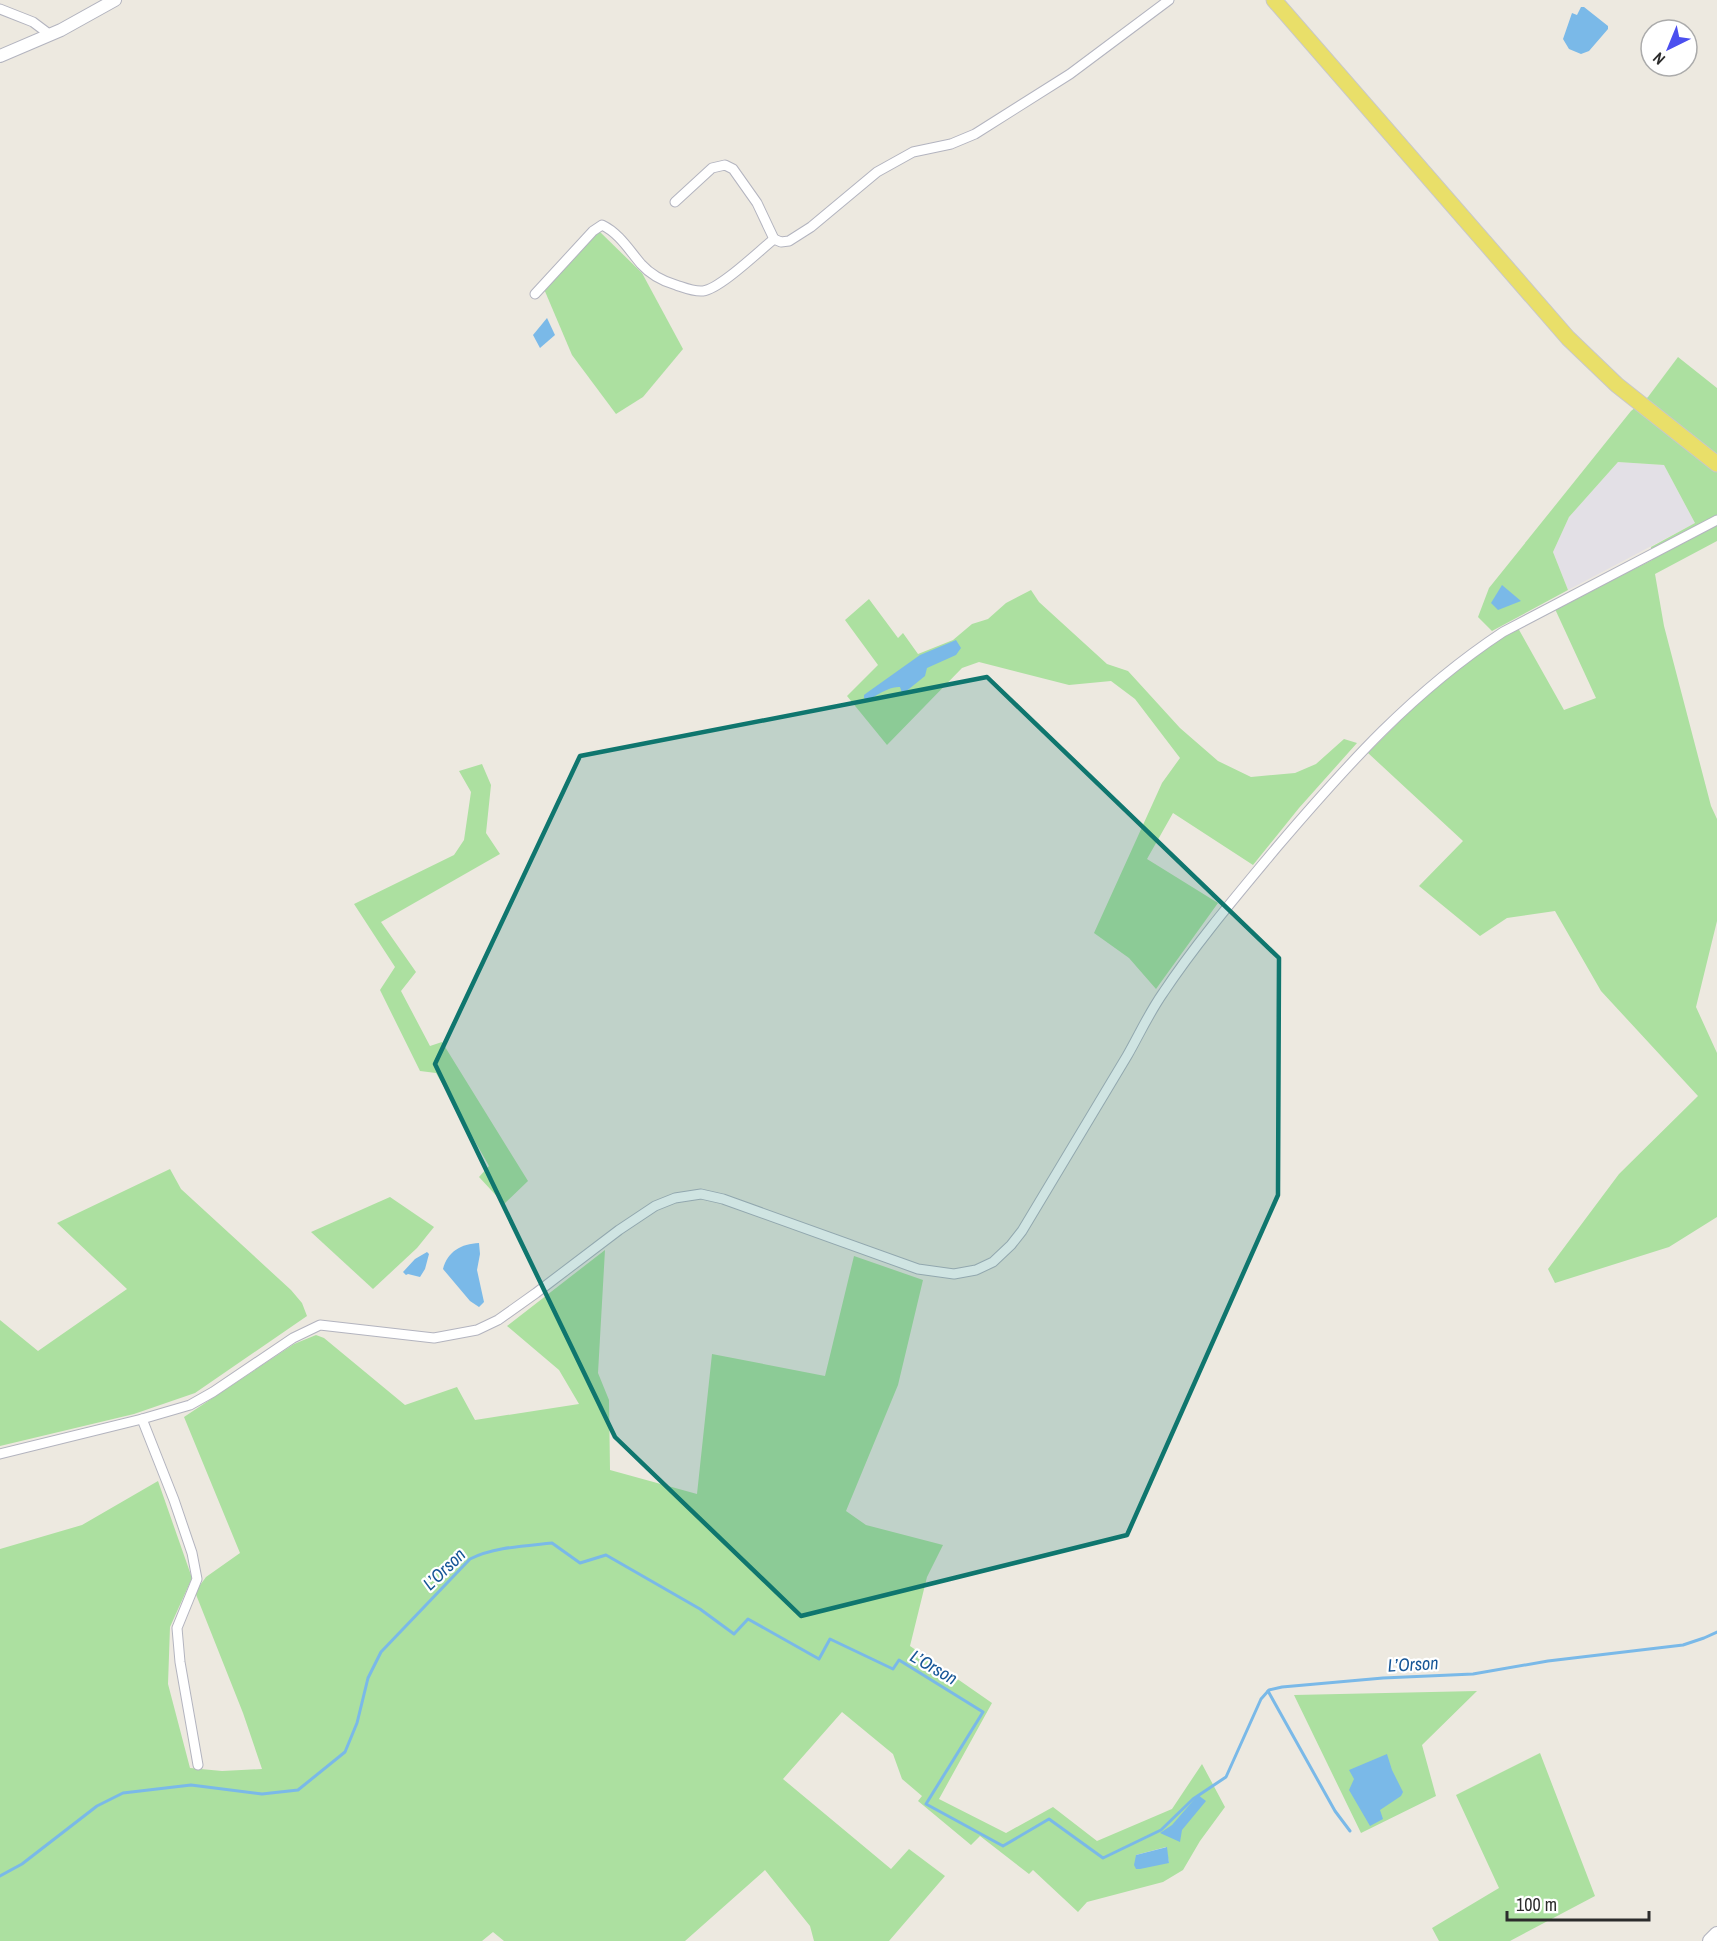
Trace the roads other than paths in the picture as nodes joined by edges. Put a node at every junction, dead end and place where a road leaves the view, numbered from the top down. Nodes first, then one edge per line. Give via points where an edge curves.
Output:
1 (115, 0) edge
2 (1169, 0) edge
3 (1274, 0) edge
4 (0, 9) edge
5 (49, 34) junction
6 (0, 56) edge
7 (675, 202) dead end
8 (774, 239) junction
9 (535, 294) dead end
10 (1717, 464) edge
11 (1717, 520) edge
12 (142, 1419) junction
13 (0, 1454) edge
14 (198, 1765) dead end
15 (1717, 1934) edge
16 (1710, 1941) edge

1 - 5 street
2 - 8 street via 1070,74 975,134 913,152 877,172 789,241
3 - 10 main road via 1563,333 1617,385
4 - 5 street via 33,22
5 - 6 street
7 - 8 street via 712,168 725,165 733,169 757,202
8 - 9 street via 717,286 694,291 652,275 617,235 602,225
11 - 12 street via 1503,632 1428,687 1380,732 1263,863 1162,994 1022,1231 993,1262 954,1274 918,1269 723,1199 701,1194 684,1197 655,1206 527,1300 477,1330 434,1338 320,1325 293,1338 190,1405
12 - 13 street
12 - 14 street via 178,1511 197,1579 177,1628
15 - 16 main road

